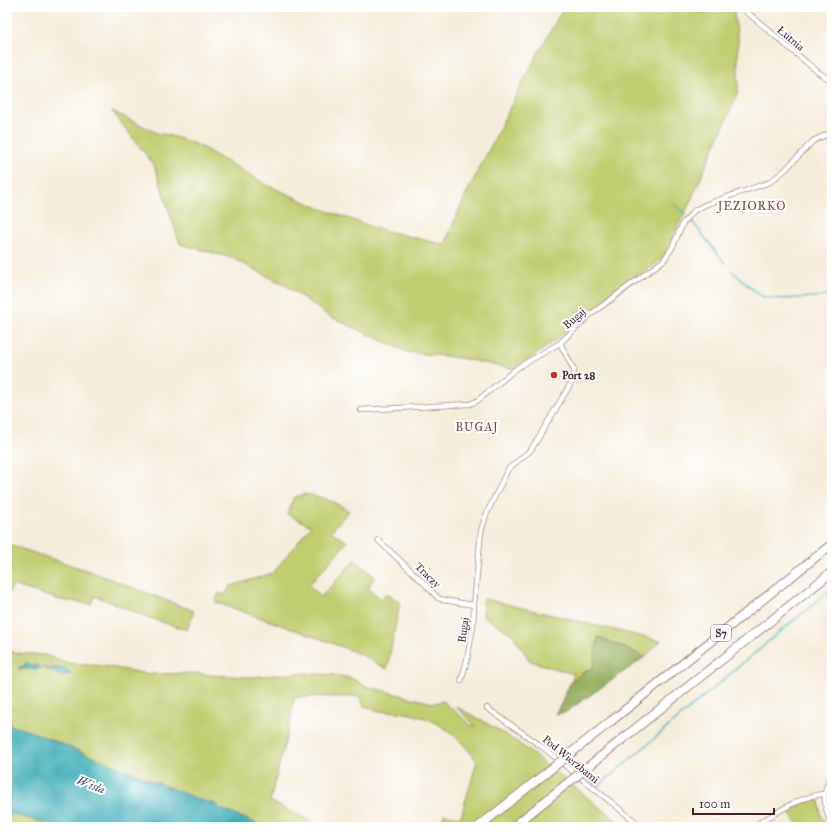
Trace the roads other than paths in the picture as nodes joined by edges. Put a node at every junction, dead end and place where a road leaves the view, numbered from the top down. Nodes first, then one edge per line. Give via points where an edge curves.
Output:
1 (741, 7) edge
2 (832, 81) edge
3 (832, 132) edge
4 (560, 343) junction
5 (361, 410) dead end
6 (378, 540) dead end
7 (832, 544) edge
8 (832, 572) edge
9 (474, 605) junction
10 (460, 681) dead end
11 (487, 708) dead end
12 (832, 775) edge
13 (824, 794) junction
14 (830, 816) edge
15 (832, 826) edge
16 (478, 827) edge
17 (514, 827) edge
18 (642, 827) edge
19 (752, 827) edge

1 - 2 street, Łutnia
3 - 4 street, Bugaj via 813,141 770,182 707,204 690,214 664,260 591,314
4 - 5 street via 517,368 470,404
4 - 9 street, Bugaj via 574,370 573,380 531,450 508,469 486,515 481,531
6 - 9 street, Traczy via 438,598
7 - 16 highway, S7, bridge
8 - 17 highway, S7, bridge
9 - 10 street, Bugaj via 474,626
11 - 18 street, Pod Wierzbami via 541,746
12 - 13 street
13 - 14 street via 825,806
13 - 19 street via 790,806
14 - 15 street

